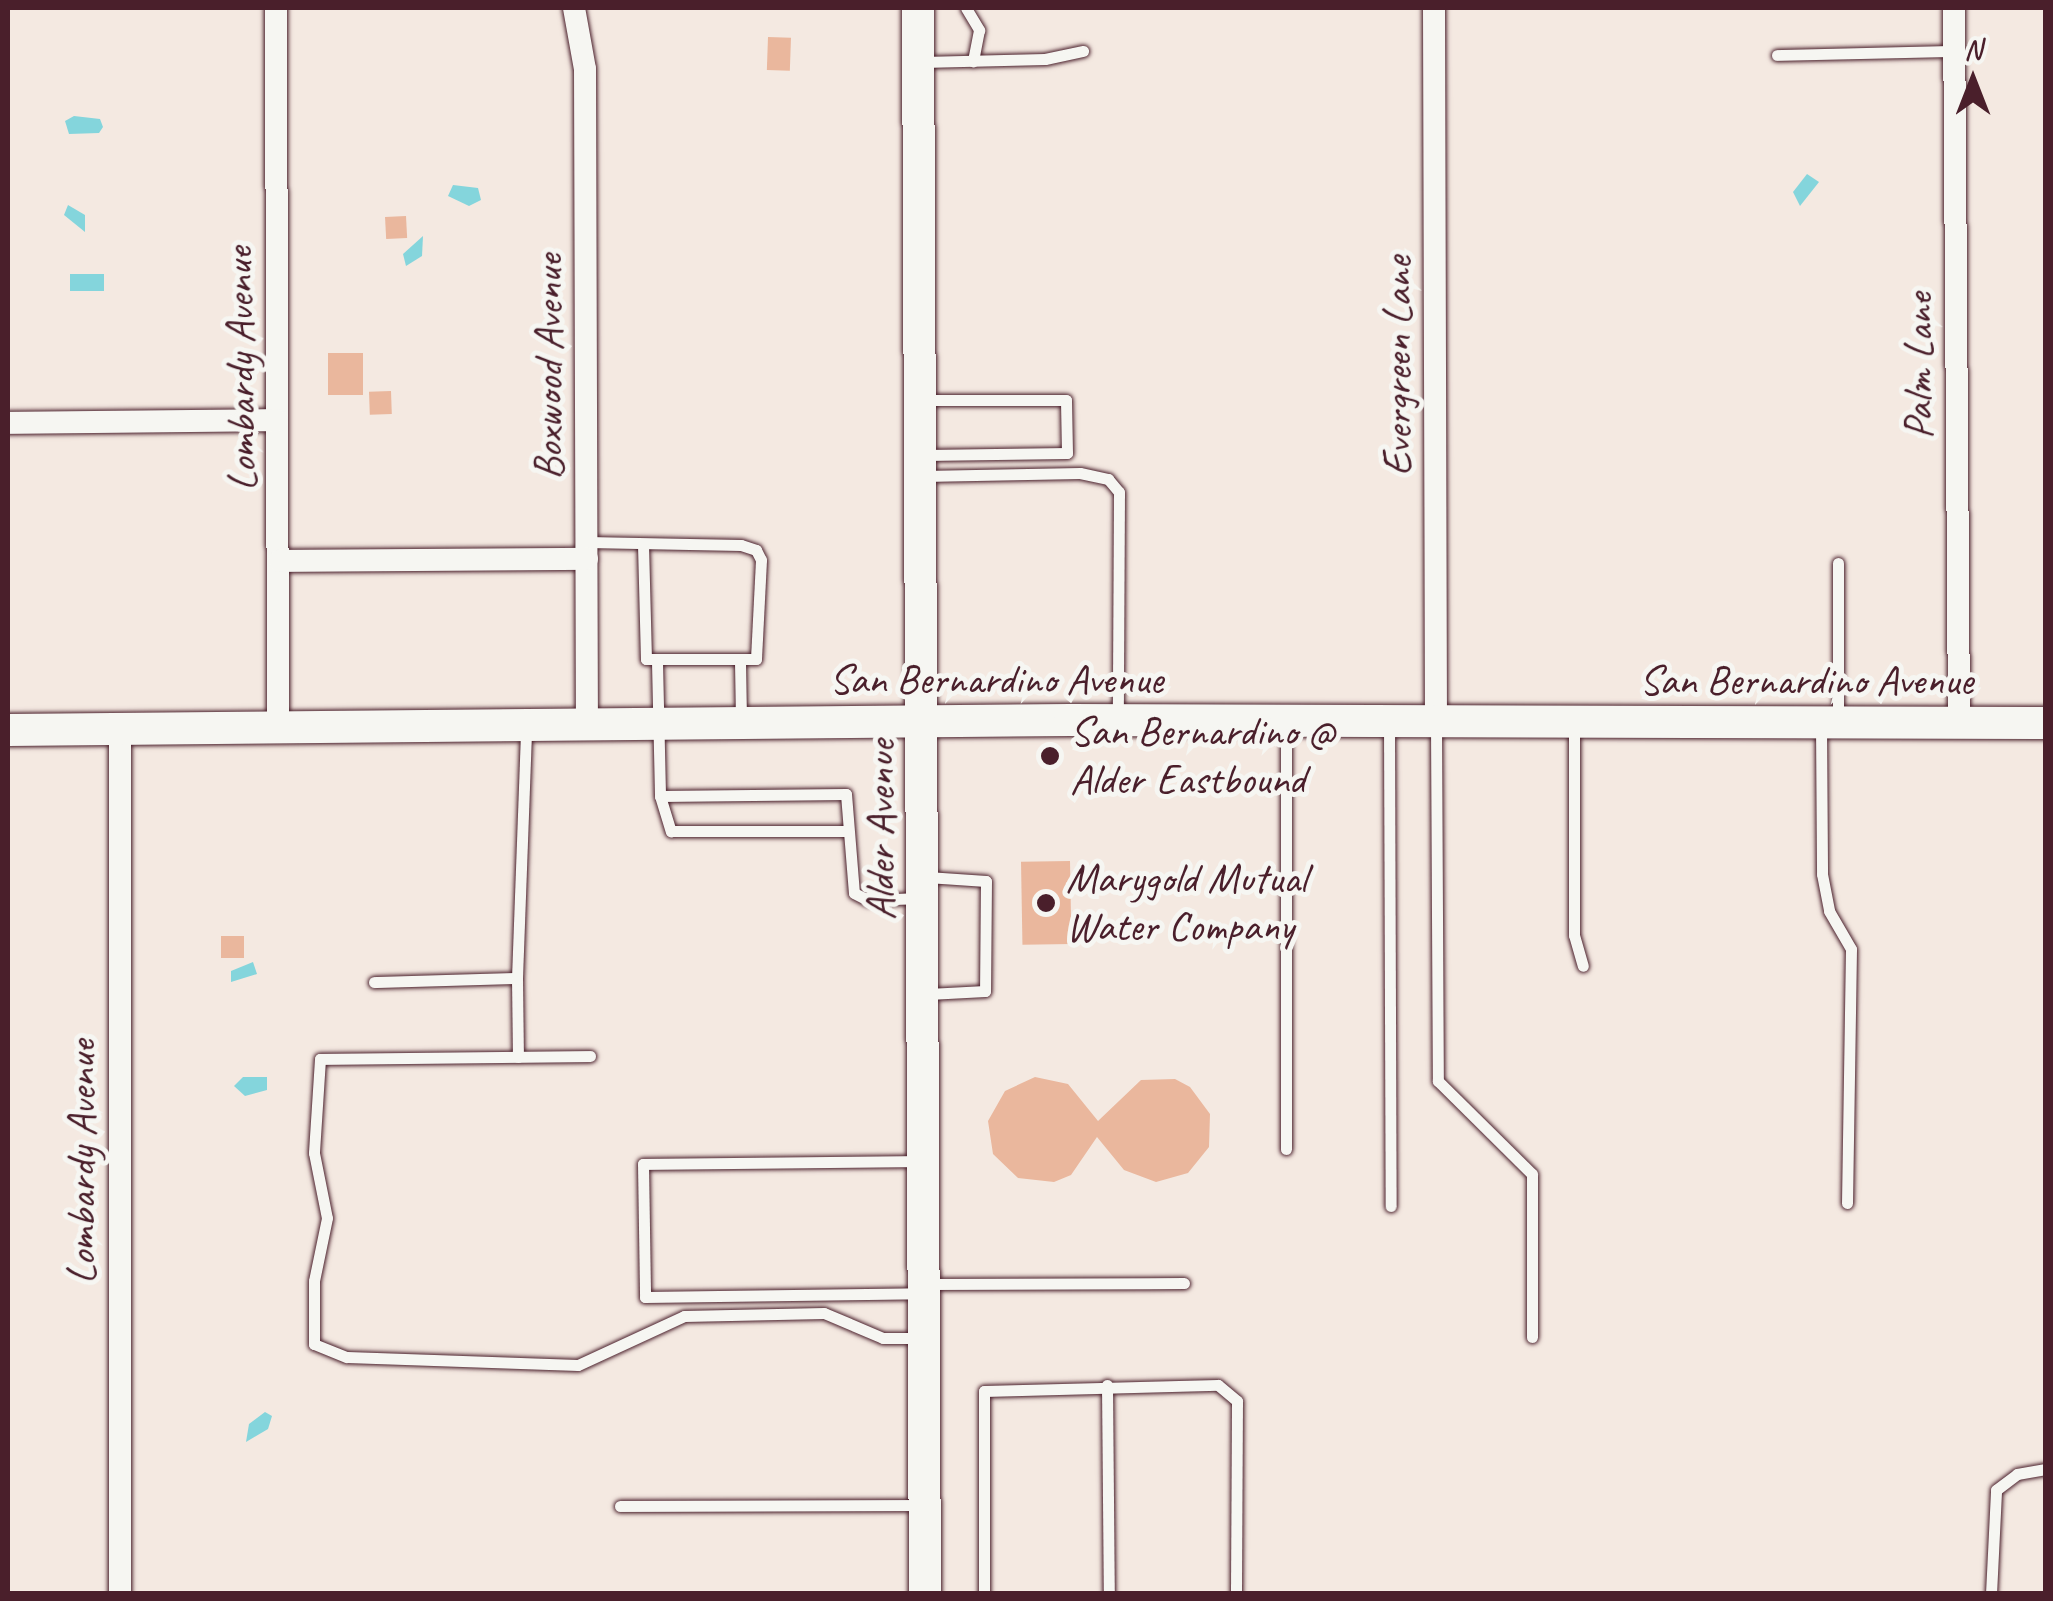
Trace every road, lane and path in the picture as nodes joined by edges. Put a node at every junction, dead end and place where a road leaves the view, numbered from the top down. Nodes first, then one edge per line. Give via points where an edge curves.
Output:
1 (276, 8) edge
2 (574, 8) edge
3 (918, 8) edge
4 (966, 8) edge
5 (1434, 8) edge
6 (1954, 8) edge
7 (1083, 51) dead end
8 (1955, 51) junction
9 (1778, 55) dead end
10 (973, 60) junction
11 (918, 62) junction
12 (920, 400) junction
13 (277, 420) junction
14 (8, 423) edge
15 (921, 465) junction
16 (643, 544) junction
17 (588, 551) junction
18 (280, 561) junction
19 (1838, 562) dead end
20 (657, 662) junction
21 (740, 662) junction
22 (1118, 720) junction
23 (924, 722) junction
24 (1960, 723) junction
25 (2046, 723) edge
26 (1286, 724) junction
27 (1436, 724) junction
28 (1574, 724) junction
29 (1830, 724) junction
30 (741, 725) junction
31 (1389, 725) junction
32 (659, 726) junction
33 (526, 727) junction
34 (586, 727) junction
35 (278, 729) junction
36 (8, 730) edge
37 (120, 730) junction
38 (660, 796) junction
39 (846, 830) junction
40 (923, 887) junction
41 (1583, 966) dead end
42 (516, 978) junction
43 (374, 982) dead end
44 (923, 994) junction
45 (590, 1056) dead end
46 (518, 1057) junction
47 (1286, 1149) dead end
48 (924, 1161) junction
49 (1847, 1204) dead end
50 (1391, 1206) dead end
51 (1184, 1284) dead end
52 (924, 1288) junction
53 (1532, 1337) dead end
54 (924, 1338) junction
55 (1107, 1386) junction
56 (2046, 1469) edge
57 (925, 1505) junction
58 (620, 1506) dead end
59 (120, 1594) edge
60 (925, 1594) edge
61 (984, 1594) edge
62 (1109, 1594) edge
63 (1236, 1594) edge
64 (1992, 1594) edge

1 - 13 street, Lombardy Avenue
2 - 17 street, Boxwood Avenue via 586,69
3 - 11 main road, Alder Avenue
4 - 10 lane via 979,30
5 - 27 street, Evergreen Lane
6 - 8 street, Palm Lane
7 - 10 lane
8 - 9 lane
8 - 24 street, Palm Lane
10 - 11 lane
11 - 12 main road, Alder Avenue
12 - 15 main road, Alder Avenue
12 - 15 lane via 1066,400 1067,454 994,454
13 - 14 street
13 - 18 street, Lombardy Avenue
15 - 22 lane via 1080,473 1108,479 1119,492
15 - 23 main road, Alder Avenue
16 - 17 lane
16 - 20 lane via 643,653
16 - 21 lane via 741,546 760,555 759,653 752,662
17 - 18 street
17 - 34 street, Boxwood Avenue
18 - 35 street, Lombardy Avenue
19 - 29 lane
20 - 21 lane
20 - 32 lane
21 - 30 lane
22 - 23 main road, San Bernardino Avenue
22 - 26 main road, San Bernardino Avenue
23 - 30 main road, San Bernardino Avenue
23 - 40 main road, Alder Avenue
24 - 25 main road, San Bernardino Avenue
24 - 29 main road, San Bernardino Avenue
26 - 31 main road, San Bernardino Avenue
26 - 47 lane
27 - 28 main road, San Bernardino Avenue
27 - 31 main road, San Bernardino Avenue
27 - 53 lane via 1438,1081 1532,1174
28 - 29 main road, San Bernardino Avenue
28 - 41 lane via 1574,936
29 - 49 lane via 1822,874 1829,910 1851,949
30 - 32 main road, San Bernardino Avenue
31 - 50 lane
32 - 34 main road, San Bernardino Avenue
32 - 38 lane
33 - 34 main road, San Bernardino Avenue
33 - 35 main road, San Bernardino Avenue
33 - 42 lane
35 - 37 main road, San Bernardino Avenue
36 - 37 main road, San Bernardino Avenue
37 - 59 street, Lombardy Avenue
38 - 39 lane via 674,832
38 - 39 lane via 846,794
39 - 40 lane via 854,894 868,900
40 - 44 main road, Alder Avenue
40 - 44 lane via 986,881 985,991
42 - 43 lane
42 - 46 lane
44 - 48 main road, Alder Avenue
45 - 46 lane
46 - 54 lane via 320,1059 314,1153 327,1218 314,1281 314,1344 347,1357 578,1365 684,1316 824,1312 883,1338
48 - 52 main road, Alder Avenue
48 - 52 lane via 643,1164 645,1296
51 - 52 lane
52 - 54 main road, Alder Avenue
54 - 57 main road, Alder Avenue
55 - 61 lane via 984,1391
55 - 62 lane
55 - 63 lane via 1229,1389 1237,1401
56 - 64 lane via 2017,1474 1996,1490
57 - 58 lane
57 - 60 main road, Alder Avenue

